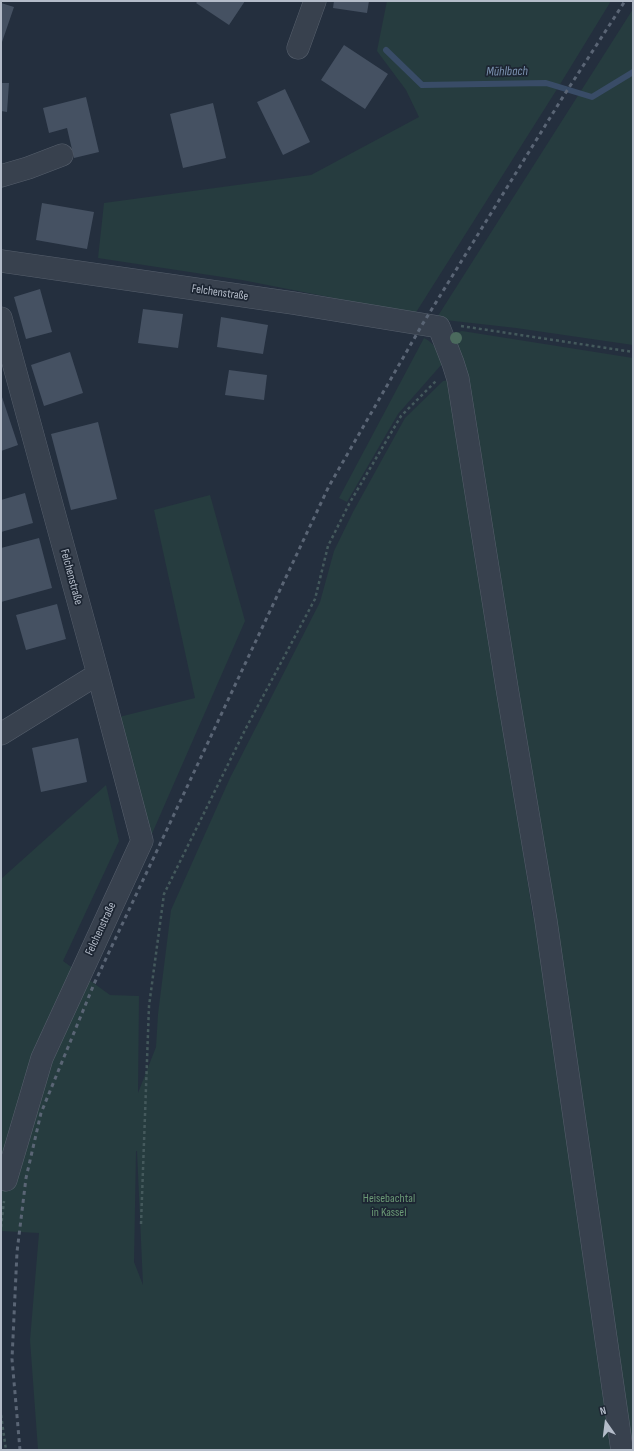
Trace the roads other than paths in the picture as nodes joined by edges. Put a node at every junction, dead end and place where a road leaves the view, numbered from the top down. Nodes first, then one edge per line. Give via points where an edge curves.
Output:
1 (315, 1) edge
2 (298, 48) dead end
3 (62, 154) dead end
4 (1, 176) edge
5 (1, 262) edge
6 (1, 318) edge
7 (98, 674) junction
8 (1, 734) edge
9 (6, 1180) road end
10 (622, 1450) edge

1 - 2 street
3 - 4 street
5 - 10 street, Felchenstraße via 293,303 439,327 459,387 546,921
6 - 7 street, Felchenstraße
7 - 8 street
7 - 9 street, Felchenstraße via 142,841 42,1058

